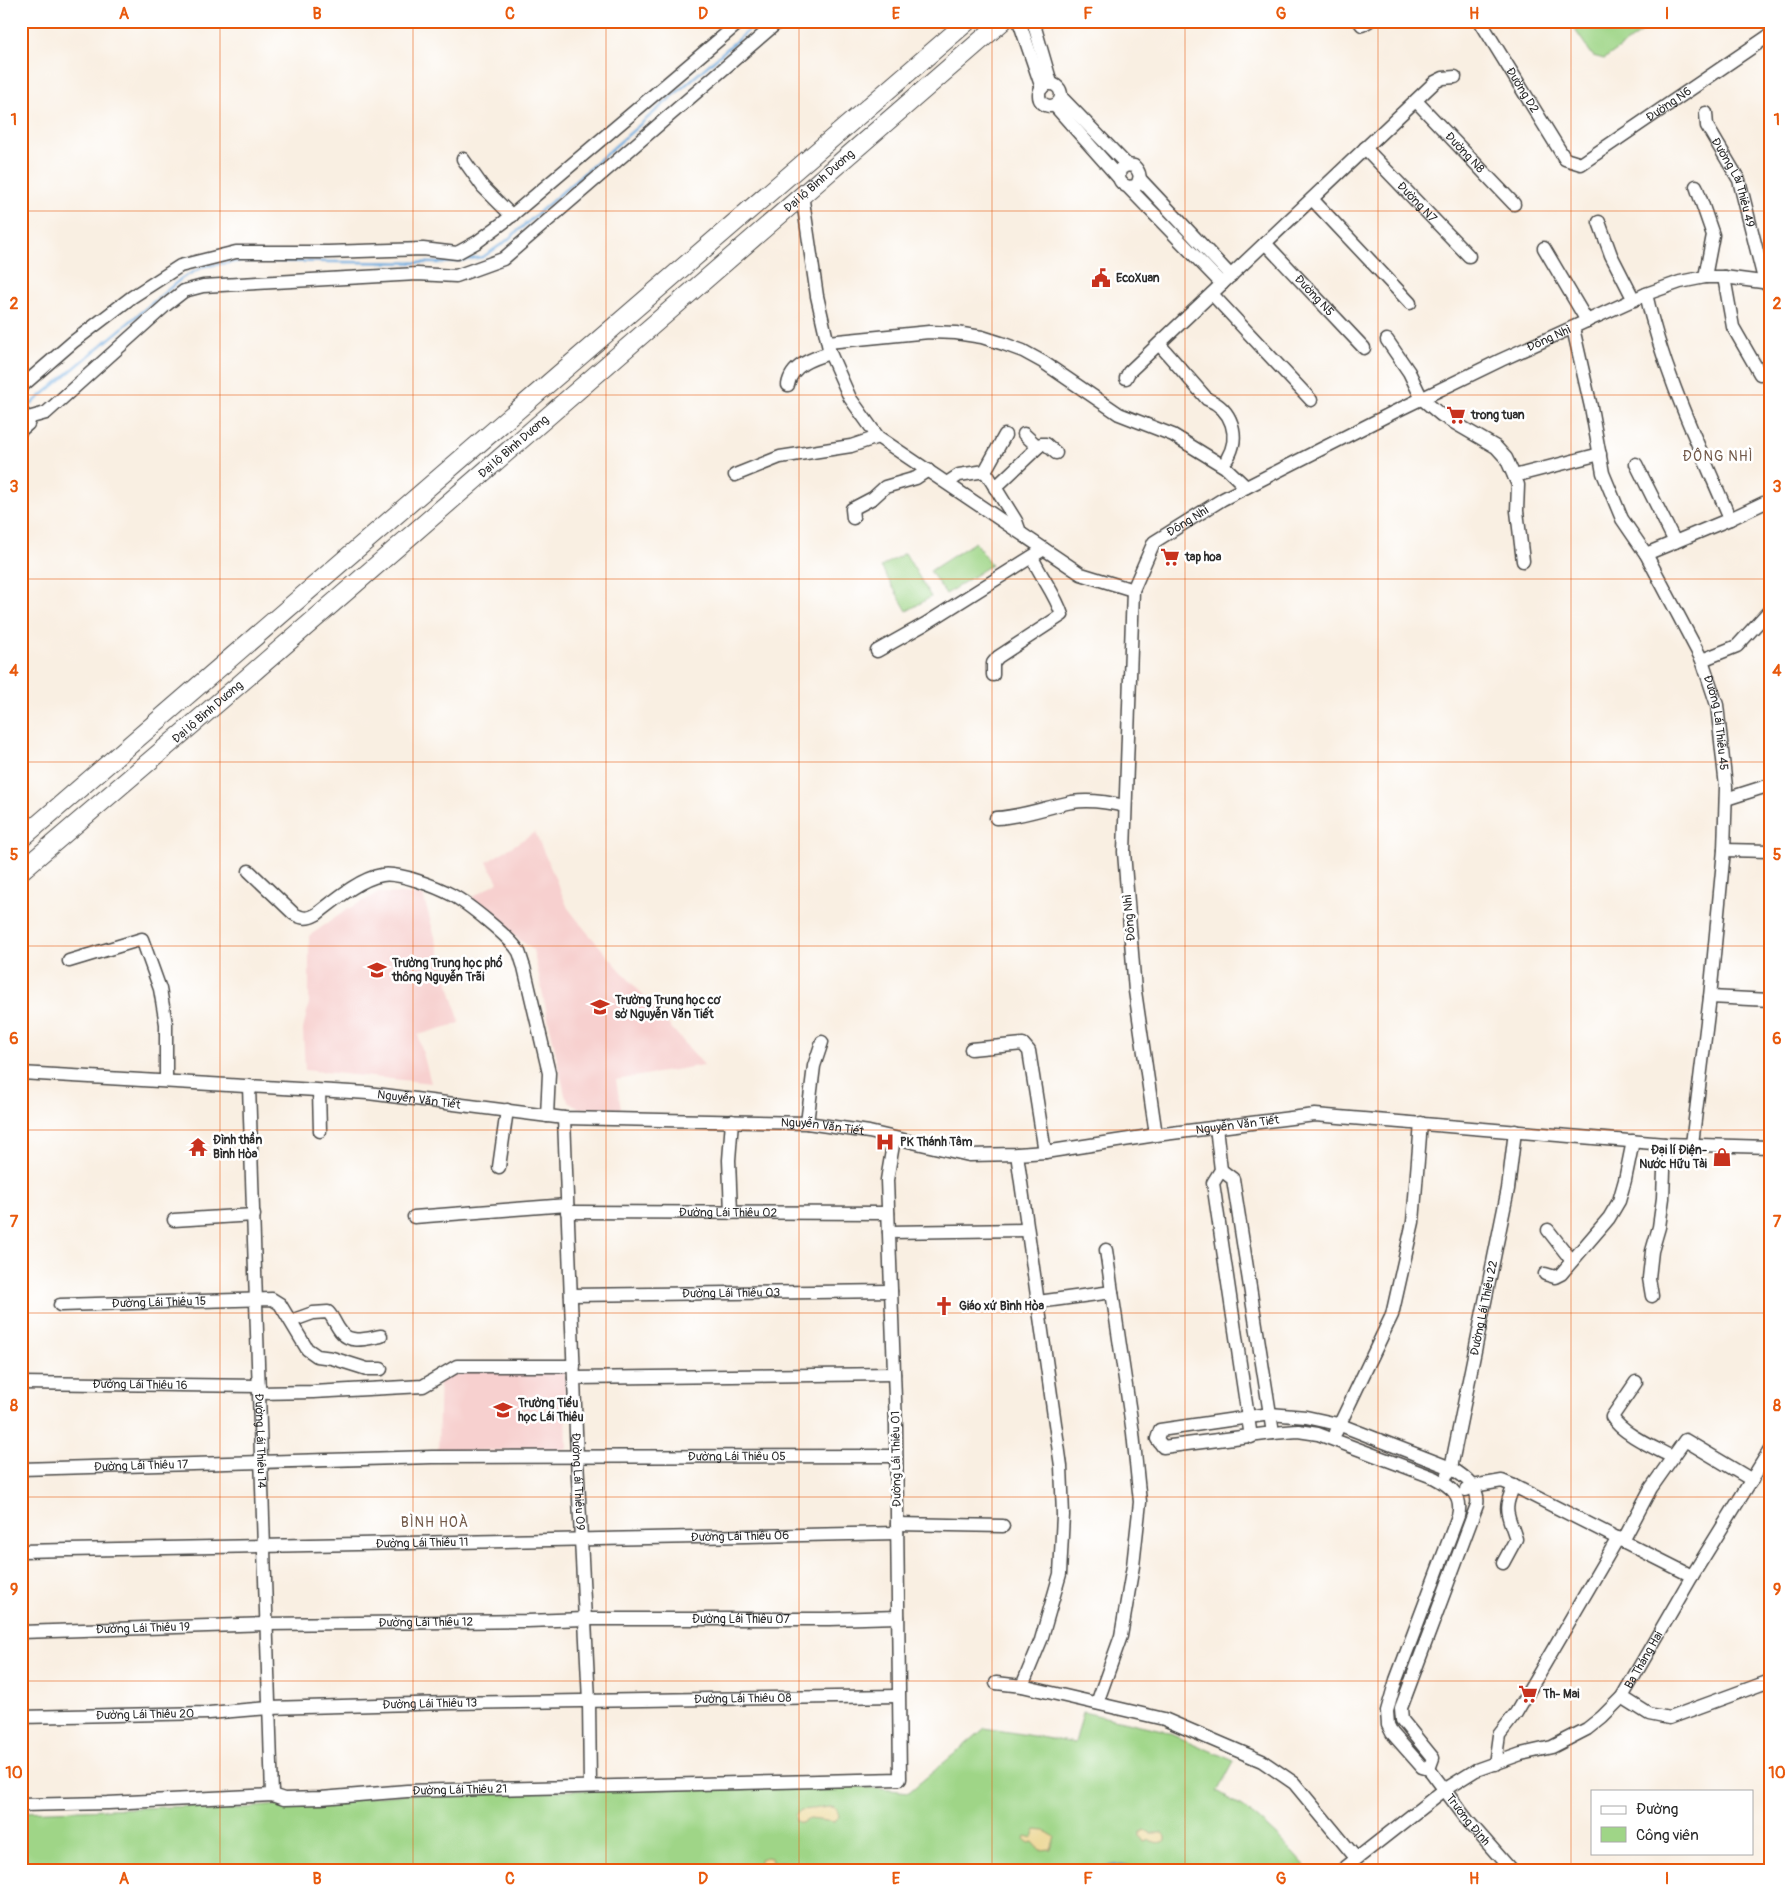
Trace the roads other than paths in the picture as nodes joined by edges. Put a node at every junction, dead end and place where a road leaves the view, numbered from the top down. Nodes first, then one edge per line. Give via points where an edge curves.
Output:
1 (741, 21) edge
2 (779, 21) edge
3 (968, 21) edge
4 (1004, 21) edge
5 (1019, 21) edge
6 (1033, 21) edge
7 (1359, 21) edge
8 (1369, 21) edge
9 (1480, 21) edge
10 (1770, 35) edge
11 (1455, 77) dead end
12 (1046, 86) junction
13 (1416, 100) junction
14 (1059, 102) junction
15 (1706, 113) dead end
16 (1365, 148) junction
17 (463, 159) dead end
18 (1565, 159) joint
19 (1127, 165) junction
20 (1118, 177) junction
21 (1140, 179) junction
22 (1696, 186) dead end
23 (1128, 187) junction
24 (802, 194) junction
25 (1312, 199) junction
26 (1514, 204) dead end
27 (512, 216) junction
28 (1599, 222) dead end
29 (1265, 243) junction
30 (1544, 248) dead end
31 (1469, 256) dead end
32 (1705, 277) junction
33 (1724, 277) junction
34 (1226, 280) junction
35 (1768, 283) edge
36 (1212, 294) junction
37 (1646, 294) junction
38 (1634, 300) junction
39 (1410, 303) dead end
40 (1587, 321) junction
41 (1573, 328) junction
42 (1387, 340) dead end
43 (1159, 344) junction
44 (829, 348) junction
45 (1364, 348) dead end
46 (1760, 374) dead end
47 (1126, 378) dead end
48 (788, 385) dead end
49 (21, 388) edge
50 (1422, 399) junction
51 (1311, 400) dead end
52 (24, 414) edge
53 (21, 430) edge
54 (1024, 434) dead end
55 (1005, 435) dead end
56 (878, 436) junction
57 (1038, 447) junction
58 (1056, 453) dead end
59 (1600, 454) junction
60 (1227, 459) dead end
61 (1636, 464) dead end
62 (928, 470) junction
63 (984, 471) junction
64 (735, 475) dead end
65 (1514, 476) junction
66 (947, 484) junction
67 (1246, 487) junction
68 (995, 488) junction
69 (1770, 500) edge
70 (853, 518) dead end
71 (1730, 519) junction
72 (1020, 532) junction
73 (1675, 542) junction
74 (1044, 549) junction
75 (1646, 554) junction
76 (1032, 558) junction
77 (1524, 561) dead end
78 (1134, 590) junction
79 (1770, 610) edge
80 (877, 651) dead end
81 (1702, 660) junction
82 (993, 675) dead end
83 (154, 723) junction
84 (171, 742) junction
85 (1770, 785) edge
86 (1726, 799) junction
87 (1125, 806) junction
88 (996, 818) dead end
89 (21, 839) edge
90 (1724, 850) junction
91 (1770, 851) edge
92 (21, 871) edge
93 (249, 871) dead end
94 (69, 961) dead end
95 (1710, 997) junction
96 (1770, 1000) edge
97 (822, 1042) dead end
98 (970, 1049) dead end
99 (21, 1073) edge
100 (166, 1081) junction
101 (249, 1086) junction
102 (319, 1091) junction
103 (507, 1110) junction
104 (547, 1116) junction
105 (564, 1118) junction
106 (732, 1121) junction
107 (807, 1123) junction
108 (1421, 1123) junction
109 (1216, 1127) junction
110 (320, 1131) dead end
111 (1516, 1131) junction
112 (1156, 1135) junction
113 (894, 1138) junction
114 (1632, 1141) junction
115 (1665, 1144) junction
116 (1692, 1144) junction
117 (1770, 1147) edge
118 (1045, 1152) junction
119 (1017, 1154) junction
120 (499, 1167) dead end
121 (1221, 1170) junction
122 (567, 1208) junction
123 (732, 1213) junction
124 (888, 1213) junction
125 (254, 1215) junction
126 (414, 1218) dead end
127 (174, 1220) dead end
128 (1027, 1230) junction
129 (1548, 1230) dead end
130 (889, 1232) junction
131 (1106, 1250) dead end
132 (1244, 1254) junction
133 (1224, 1257) junction
134 (1572, 1261) junction
135 (1545, 1274) dead end
136 (891, 1291) junction
137 (1112, 1292) junction
138 (571, 1295) junction
139 (1652, 1296) dead end
140 (256, 1299) junction
141 (1038, 1302) junction
142 (60, 1305) dead end
143 (291, 1320) junction
144 (381, 1336) dead end
145 (1258, 1339) junction
146 (1236, 1342) junction
147 (381, 1370) dead end
148 (574, 1372) junction
149 (894, 1374) junction
150 (1636, 1382) dead end
151 (21, 1383) edge
152 (259, 1390) junction
153 (1270, 1414) junction
154 (1248, 1418) junction
155 (1338, 1424) junction
156 (1273, 1433) junction
157 (1251, 1437) junction
158 (1157, 1439) junction
159 (1333, 1439) junction
160 (1134, 1443) junction
161 (1770, 1450) edge
162 (896, 1456) junction
163 (1672, 1457) junction
164 (577, 1458) junction
165 (261, 1463) junction
166 (1451, 1468) junction
167 (21, 1469) edge
168 (1752, 1480) junction
169 (1444, 1483) junction
170 (1473, 1486) junction
171 (1514, 1486) junction
172 (1457, 1495) junction
173 (1003, 1526) dead end
174 (897, 1529) junction
175 (1620, 1540) junction
176 (581, 1541) junction
177 (264, 1546) junction
178 (21, 1551) edge
179 (1503, 1563) dead end
180 (1692, 1576) junction
181 (898, 1617) junction
182 (585, 1618) junction
183 (266, 1624) junction
184 (21, 1632) edge
185 (1770, 1681) edge
186 (996, 1683) dead end
187 (1022, 1686) junction
188 (898, 1696) junction
189 (1622, 1697) junction
190 (589, 1701) junction
191 (1097, 1703) junction
192 (269, 1708) junction
193 (21, 1717) edge
194 (1495, 1764) junction
195 (1429, 1769) junction
196 (900, 1779) joint
197 (590, 1786) junction
198 (1444, 1790) junction
199 (272, 1795) junction
200 (21, 1805) edge
201 (1356, 1858) junction
202 (1341, 1871) edge
203 (1512, 1871) edge

1 - 27 street
2 - 52 street via 503,259 456,276 417,274 203,286 184,291 46,413
3 - 83 highway, Đại lộ Bình Dương
4 - 24 highway, Đại lộ Bình Dương
5 - 12 street
6 - 12 street
7 - 8 street via 1362,25
9 - 18 street, Đường D2
10 - 18 street, Đường N6 via 1581,164
11 - 13 street via 1435,82
12 - 14 street via 1056,85 1061,90
12 - 14 street via 1039,93 1043,104 1049,107
13 - 16 street
13 - 26 street, Đường N8
14 - 19 street
14 - 20 street
15 - 35 street, Đường Lái Thiêu 49 via 1707,126 1739,180
16 - 25 street
16 - 31 street, Đường N7
17 - 27 street via 483,187
19 - 20 street via 1120,170
19 - 21 street via 1140,172
20 - 23 street via 1121,184
21 - 23 street via 1136,186
21 - 34 street
22 - 32 street via 1713,236
23 - 34 street
24 - 44 street via 817,296
24 - 84 highway, Đại lộ Bình Dương
25 - 29 street
25 - 39 street
27 - 49 street via 457,253 423,249 236,252 180,266 74,342
28 - 38 street via 1611,255
29 - 34 street
29 - 45 street, Đường N5
30 - 40 street
32 - 33 street, Đông Nhì
32 - 37 street, Đông Nhì
33 - 35 street, Đông Nhì
33 - 46 street via 1733,327
34 - 36 street
36 - 43 street
36 - 51 street
37 - 38 street, Đông Nhì
37 - 71 street via 1652,321 1679,397
38 - 40 street, Đông Nhì
40 - 41 street, Đông Nhì
41 - 50 street, Đông Nhì
41 - 59 street, Đường Lái Thiêu 45
42 - 50 street via 1409,372
43 - 47 street
43 - 60 street via 1207,399 1217,403 1230,419 1235,431
44 - 48 street via 796,368 788,379
44 - 56 street via 850,398
44 - 67 street via 929,332 982,337 1004,344 1044,362 1118,414 1173,435 1225,467
50 - 65 street via 1441,415 1496,447 1506,458
50 - 67 street, Đông Nhì
52 - 53 street via 28,424
54 - 57 street
55 - 63 street
56 - 62 street
56 - 64 street via 852,446 780,458
57 - 58 street via 1046,444
57 - 68 street
59 - 65 street
59 - 75 street, Đường Lái Thiêu 45 via 1603,472 1622,519
61 - 73 street
62 - 66 street
62 - 70 street via 916,478 885,487 852,509
63 - 66 street via 959,474
63 - 68 street
65 - 77 street via 1518,485 1517,511
66 - 72 street
67 - 78 street, Đông Nhì via 1154,542
68 - 72 street
69 - 71 street
71 - 73 street
72 - 74 street
73 - 75 street
74 - 76 street
74 - 78 street via 1081,574
75 - 81 street, Đường Lái Thiêu 45
76 - 80 street
76 - 82 street via 1062,615 998,657 993,663
78 - 87 street, Đông Nhì
79 - 81 street via 1737,646
81 - 86 street, Đường Lái Thiêu 45 via 1716,705
83 - 84 highway
83 - 89 highway, Đại lộ Bình Dương
84 - 92 highway, Đại lộ Bình Dương
85 - 86 street
86 - 90 street, Đường Lái Thiêu 45
87 - 88 street via 1102,801 1078,802
87 - 112 street, Đông Nhì via 1124,852 1135,991
90 - 91 street
90 - 95 street, Đường Lái Thiêu 45
93 - 104 street via 302,919 310,918 363,882 383,874 428,884 453,895 493,926 518,952 524,967 549,1073
94 - 100 street via 142,939 160,989 166,1024
95 - 96 street
95 - 116 street, Đường Lái Thiêu 45
97 - 107 street via 814,1066
98 - 118 street via 1023,1044 1029,1051
99 - 100 street, Nguyễn Văn Tiết
100 - 101 street, Nguyễn Văn Tiết
101 - 102 street, Nguyễn Văn Tiết
101 - 125 street, Đường Lái Thiêu 14
102 - 103 street, Nguyễn Văn Tiết via 398,1096
102 - 110 street
103 - 104 street, Nguyễn Văn Tiết
103 - 120 street
104 - 105 street, Nguyễn Văn Tiết
105 - 106 street, Nguyễn Văn Tiết
105 - 122 street, Đường Lái Thiêu 09
106 - 107 street, Nguyễn Văn Tiết
106 - 123 street
107 - 113 street, Nguyễn Văn Tiết
108 - 109 street, Nguyễn Văn Tiết via 1315,1115
108 - 111 street, Nguyễn Văn Tiết
108 - 155 street via 1413,1222 1392,1314
109 - 112 street, Nguyễn Văn Tiết
109 - 121 street
111 - 114 street, Nguyễn Văn Tiết
111 - 166 street, Đường Lái Thiêu 22 via 1508,1189
112 - 118 street, Nguyễn Văn Tiết
113 - 119 street, Nguyễn Văn Tiết via 969,1155
113 - 124 street, Đường Lái Thiêu 01 via 887,1180
114 - 115 street, Nguyễn Văn Tiết
114 - 134 street via 1619,1201 1609,1218
115 - 116 street, Nguyễn Văn Tiết
115 - 139 street via 1663,1198 1649,1278
116 - 117 street, Nguyễn Văn Tiết
118 - 119 street, Nguyễn Văn Tiết
119 - 128 street
121 - 132 street via 1232,1179
121 - 133 street via 1213,1183
122 - 123 street, Đường Lái Thiêu 02
122 - 126 street, Đường Lái Thiêu 02
122 - 138 street, Đường Lái Thiêu 09
123 - 124 street, Đường Lái Thiêu 02
124 - 130 street, Đường Lái Thiêu 01
125 - 127 street
125 - 140 street, Đường Lái Thiêu 14
128 - 130 street
128 - 141 street
129 - 134 street
130 - 136 street, Đường Lái Thiêu 01
131 - 137 street
132 - 133 street
132 - 145 street
133 - 146 street
134 - 135 street via 1558,1276
136 - 138 street, Đường Lái Thiêu 03
136 - 149 street, Đường Lái Thiêu 01
137 - 141 street
137 - 160 street
138 - 148 street, Đường Lái Thiêu 09
140 - 142 street, Đường Lái Thiêu 15
140 - 143 street, Đường Lái Thiêu 15 via 272,1299 280,1304
140 - 152 street, Đường Lái Thiêu 14
141 - 187 street via 1061,1466 1063,1515 1060,1574 1041,1640
143 - 144 street via 328,1312 348,1338
143 - 147 street, Đường Lái Thiêu 15 via 307,1349 317,1356 367,1370
145 - 146 street
145 - 153 street
146 - 154 street
148 - 149 street, Đường Lái Thiêu 16
148 - 152 street, Đường Lái Thiêu 16 via 457,1366 423,1386 313,1392
148 - 164 street, Đường Lái Thiêu 09
149 - 162 street, Đường Lái Thiêu 01
150 - 163 street via 1612,1417 1616,1424 1646,1444
151 - 152 street, Đường Lái Thiêu 16
152 - 165 street, Đường Lái Thiêu 14
153 - 154 street
153 - 155 street
153 - 156 street
154 - 157 street
154 - 158 street via 1160,1430
155 - 159 street
155 - 166 street
156 - 157 street
156 - 159 street via 1298,1431
157 - 158 street via 1163,1447
158 - 160 street
159 - 169 street
160 - 191 street via 1140,1502 1134,1566 1122,1636
161 - 168 street, Ba Tháng Hai
162 - 164 street, Đường Lái Thiêu 05
162 - 174 street, Đường Lái Thiêu 01
163 - 168 street via 1685,1440
163 - 175 street
164 - 165 street, Đường Lái Thiêu 05 via 432,1457
164 - 176 street, Đường Lái Thiêu 09
165 - 167 street, Đường Lái Thiêu 17
165 - 177 street, Đường Lái Thiêu 14
166 - 169 street, Đường Lái Thiêu 22
166 - 170 street
168 - 180 street, Ba Tháng Hai
169 - 172 street
170 - 171 street via 1502,1481
170 - 172 street
170 - 195 street via 1477,1505 1401,1708 1402,1720 1433,1758
171 - 175 street
171 - 179 street via 1506,1502 1507,1516 1516,1539
172 - 195 street via 1460,1502 1458,1516 1387,1711 1392,1733 1422,1767
173 - 174 street, Đường Lái Thiêu 06
174 - 176 street, Đường Lái Thiêu 06
174 - 181 street, Đường Lái Thiêu 01
175 - 180 street
175 - 194 street via 1521,1706 1499,1735
176 - 177 street, Đường Lái Thiêu 11
176 - 182 street, Đường Lái Thiêu 09
177 - 178 street, Đường Lái Thiêu 11
177 - 183 street, Đường Lái Thiêu 14
180 - 189 street, Ba Tháng Hai
181 - 182 street, Đường Lái Thiêu 07
181 - 188 street, Đường Lái Thiêu 01
182 - 183 street, Đường Lái Thiêu 12
182 - 190 street, Đường Lái Thiêu 09
183 - 184 street, Đường Lái Thiêu 19
183 - 192 street, Đường Lái Thiêu 14
185 - 189 street via 1668,1718 1649,1714
186 - 187 street
187 - 191 street
188 - 190 street, Đường Lái Thiêu 08
188 - 196 street, Đường Lái Thiêu 01
189 - 194 street, Ba Tháng Hai via 1587,1729 1552,1747
190 - 192 street, Đường Lái Thiêu 13
190 - 197 street, Đường Lái Thiêu 09
191 - 201 street via 1164,1719 1262,1762 1294,1783
192 - 193 street, Đường Lái Thiêu 20 via 208,1713
192 - 199 street, Đường Lái Thiêu 14
194 - 198 street, Ba Tháng Hai via 1476,1770
195 - 198 street, Trương Định
196 - 197 street, Đường Lái Thiêu 21
197 - 199 street, Đường Lái Thiêu 21 via 407,1791 321,1798 284,1799
198 - 201 street, Ba Tháng Hai
198 - 203 street, Trương Định
199 - 200 street, Đường Lái Thiêu 21
201 - 202 street, Ba Tháng Hai

